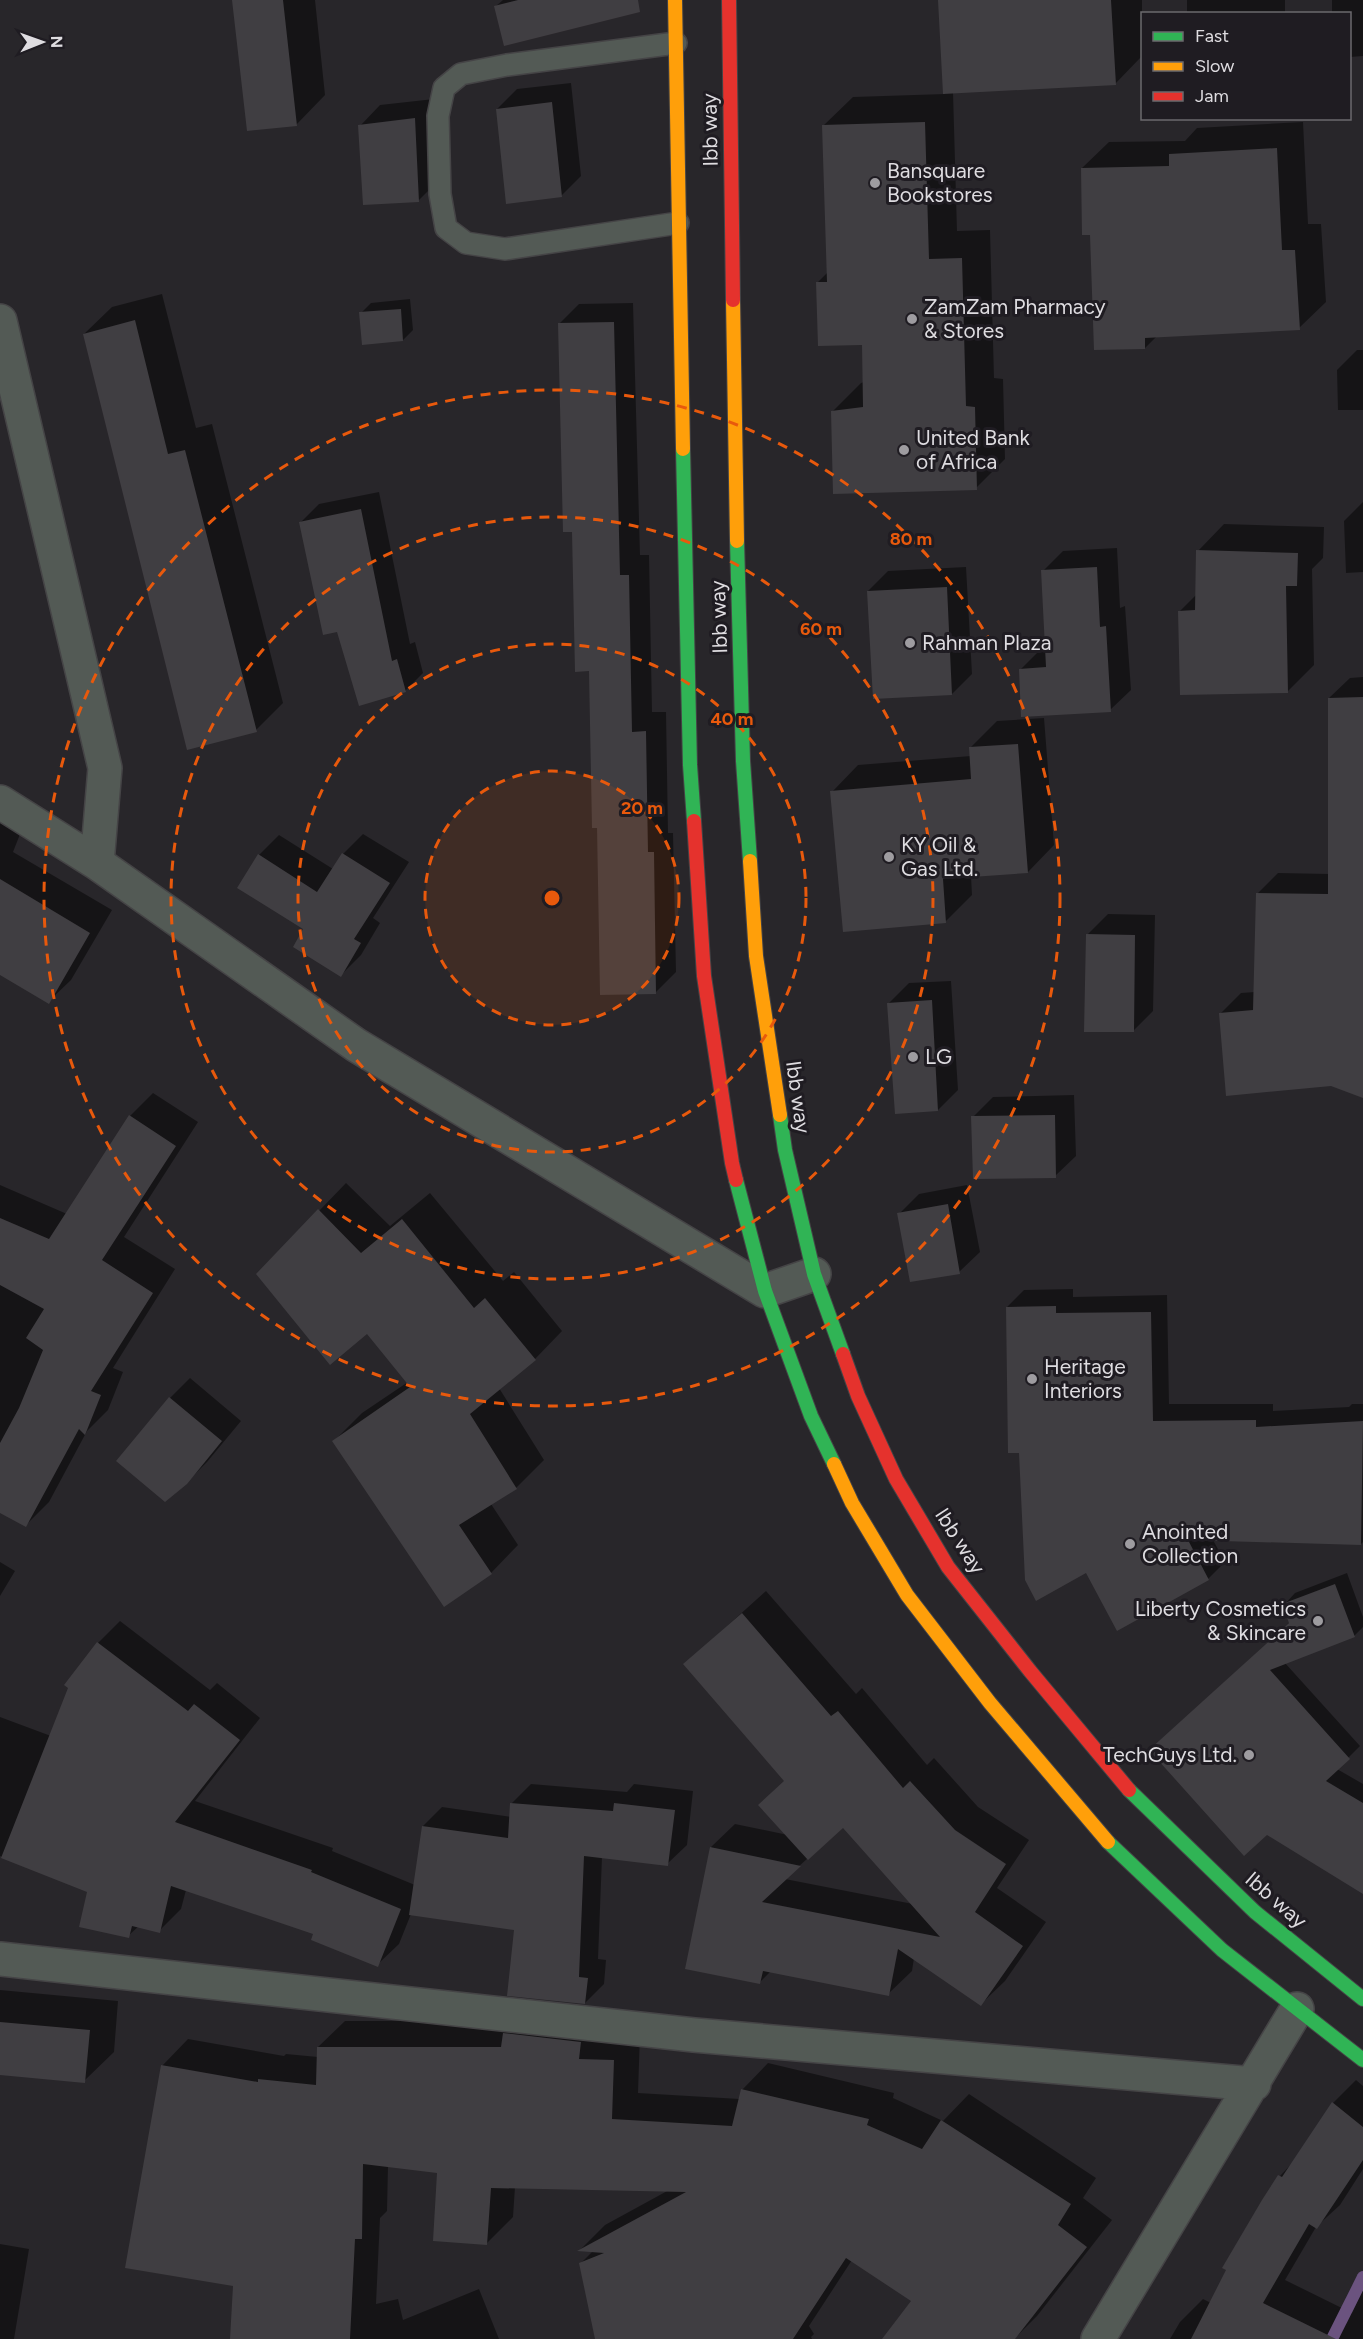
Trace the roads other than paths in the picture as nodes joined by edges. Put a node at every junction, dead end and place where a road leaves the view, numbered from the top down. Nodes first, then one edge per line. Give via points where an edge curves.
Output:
1 (675, 0) edge
2 (729, 0) edge
3 (676, 43) junction
4 (678, 223) junction
5 (0, 321) edge
6 (0, 802) edge
7 (98, 863) junction
8 (813, 1274) junction
9 (765, 1291) junction
10 (0, 1959) edge
11 (1363, 1999) edge
12 (1297, 2009) junction
13 (1363, 2060) edge
14 (1254, 2084) junction
15 (1098, 2339) edge

1 - 3 highway
2 - 8 highway, Ibb way via 743,749 756,956 785,1150
3 - 4 highway
3 - 4 lane via 507,64 461,74 444,88 438,116 440,194 446,228 466,243 505,249
4 - 9 highway via 690,765 704,976 732,1163
5 - 7 street via 105,768
6 - 7 street
7 - 9 street via 356,1045
8 - 9 street
8 - 11 highway, Ibb way via 858,1396 896,1479 948,1567 1136,1799 1255,1912
9 - 12 highway via 811,1416 852,1503 907,1595 990,1703 1100,1833 1222,1950
10 - 14 street via 694,2035
12 - 13 highway
12 - 14 street
14 - 15 street

